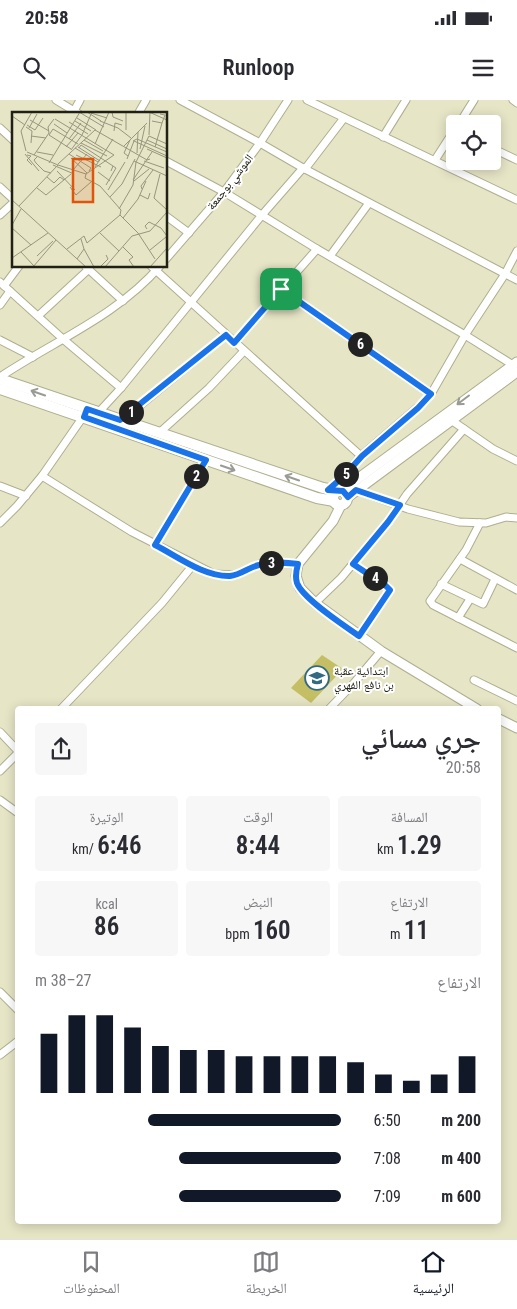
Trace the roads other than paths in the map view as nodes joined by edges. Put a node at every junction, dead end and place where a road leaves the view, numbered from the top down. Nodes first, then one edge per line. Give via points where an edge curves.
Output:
1 (56, 100) edge
2 (80, 100) edge
3 (146, 100) edge
4 (180, 100) edge
5 (288, 100) edge
6 (306, 100) edge
7 (406, 100) edge
8 (474, 100) edge
9 (513, 100) edge
10 (517, 103) edge
11 (77, 112) edge
12 (139, 112) edge
13 (465, 115) edge
14 (344, 118) junction
15 (0, 128) edge
16 (383, 137) junction
17 (12, 139) edge
18 (260, 143) junction
19 (446, 143) edge
20 (501, 152) edge
21 (435, 160) junction
22 (517, 160) edge
23 (168, 162) edge
24 (304, 168) junction
25 (0, 187) edge
26 (224, 192) junction
27 (12, 199) edge
28 (517, 200) edge
29 (12, 203) edge
30 (369, 203) junction
31 (0, 215) edge
32 (262, 215) junction
33 (168, 217) edge
34 (189, 233) junction
35 (317, 249) junction
36 (517, 251) edge
37 (330, 256) junction
38 (168, 257) edge
39 (18, 268) edge
40 (87, 268) edge
41 (156, 268) edge
42 (505, 274) junction
43 (517, 280) edge
44 (5, 286) edge
45 (281, 289) junction
46 (123, 301) junction
47 (191, 302) junction
48 (0, 305) edge
49 (38, 316) junction
50 (226, 335) junction
51 (465, 335) junction
52 (63, 339) junction
53 (0, 340) edge
54 (234, 343) junction
55 (244, 351) junction
56 (33, 357) junction
57 (516, 366) edge
58 (0, 378) edge
59 (121, 388) junction
60 (487, 388) junction
61 (0, 389) edge
62 (431, 394) junction
63 (86, 413) junction
64 (98, 413) junction
65 (120, 420) junction
66 (451, 420) junction
67 (464, 429) junction
68 (158, 433) junction
69 (362, 456) junction
70 (206, 460) junction
71 (517, 461) edge
72 (42, 476) junction
73 (0, 486) edge
74 (356, 490) junction
75 (26, 496) junction
76 (339, 496) junction
77 (400, 505) junction
78 (517, 518) edge
79 (0, 523) edge
80 (480, 523) junction
81 (155, 545) junction
82 (460, 559) junction
83 (298, 564) junction
84 (353, 564) junction
85 (193, 565) junction
86 (495, 580) junction
87 (441, 584) junction
88 (517, 590) edge
89 (470, 599) junction
90 (315, 603) junction
91 (458, 618) junction
92 (359, 636) junction
93 (517, 648) edge
94 (381, 651) junction
95 (474, 680) dead end
96 (517, 701) edge
97 (64, 706) edge
98 (332, 706) edge
99 (468, 706) edge
100 (501, 720) edge
101 (517, 728) edge
102 (0, 732) edge
103 (15, 749) edge
104 (15, 755) edge
105 (0, 771) edge
106 (0, 800) edge
107 (15, 811) edge
108 (0, 992) edge
109 (15, 1007) edge
110 (15, 1043) edge
111 (0, 1055) edge

1 - 11 street
2 - 11 street
3 - 12 street
4 - 18 street
5 - 18 street, الموشي بوجمعة
6 - 14 street
7 - 16 street
8 - 13 street
9 - 10 street
14 - 16 street
14 - 24 street
15 - 17 street
16 - 21 street
18 - 24 street
18 - 26 street, الموشي بوجمعة
19 - 21 street
20 - 22 street
21 - 28 street
23 - 26 street
24 - 30 street
24 - 32 street
25 - 27 street
26 - 32 street
26 - 34 street, الموشي بوجمعة
29 - 31 street
30 - 37 street
30 - 42 street
32 - 35 street
32 - 47 street
33 - 34 street
34 - 38 street, الموشي بوجمعة
35 - 37 street
35 - 45 street
36 - 42 street
37 - 51 street
39 - 44 street
40 - 46 street
40 - 49 street
41 - 46 street
41 - 47 street
42 - 43 street
42 - 51 street
44 - 48 street
44 - 49 street
45 - 54 street
45 - 62 street
46 - 52 street
47 - 50 street
47 - 59 street
49 - 52 street
50 - 54 street
50 - 65 street
51 - 57 street
51 - 62 street
52 - 56 street
52 - 59 street
53 - 56 street
54 - 55 street
55 - 68 street
55 - 69 street
56 - 58 street
57 - 60 street
63 -> 58 main road
59 - 64 street
60 - 66 street
60 -> 76 street via 356,480
61 - 63 main road
62 - 69 street
63 - 64 main road
63 - 70 main road
63 - 72 street
64 - 65 main road
65 - 68 main road
66 - 67 street
66 - 74 street
67 - 71 street
67 - 77 street
76 -> 68 main road
69 - 76 street via 345,475
70 -> 76 main road via 321,499
70 - 81 street
72 - 75 street
72 - 81 street
73 - 75 street
74 - 76 street
74 - 77 street
75 - 79 street
76 - 83 street via 333,521
77 - 80 street via 459,522
77 - 84 street
78 - 80 street
80 - 82 street
81 - 85 street
82 - 86 street
82 - 87 street
83 - 85 street via 260,564 230,576 214,574
83 - 90 street via 297,582
84 - 90 street
84 - 92 street via 390,590
85 - 97 street via 162,604
86 - 88 street
86 - 89 street via 483,604
87 - 89 street
87 - 91 street via 431,603
89 - 91 street
90 - 92 street
91 - 93 street
92 - 94 street
94 - 98 street
94 - 99 street
95 - 96 street
100 - 101 street
102 - 103 street
104 - 105 street
106 - 107 street
108 - 109 street
110 - 111 street

